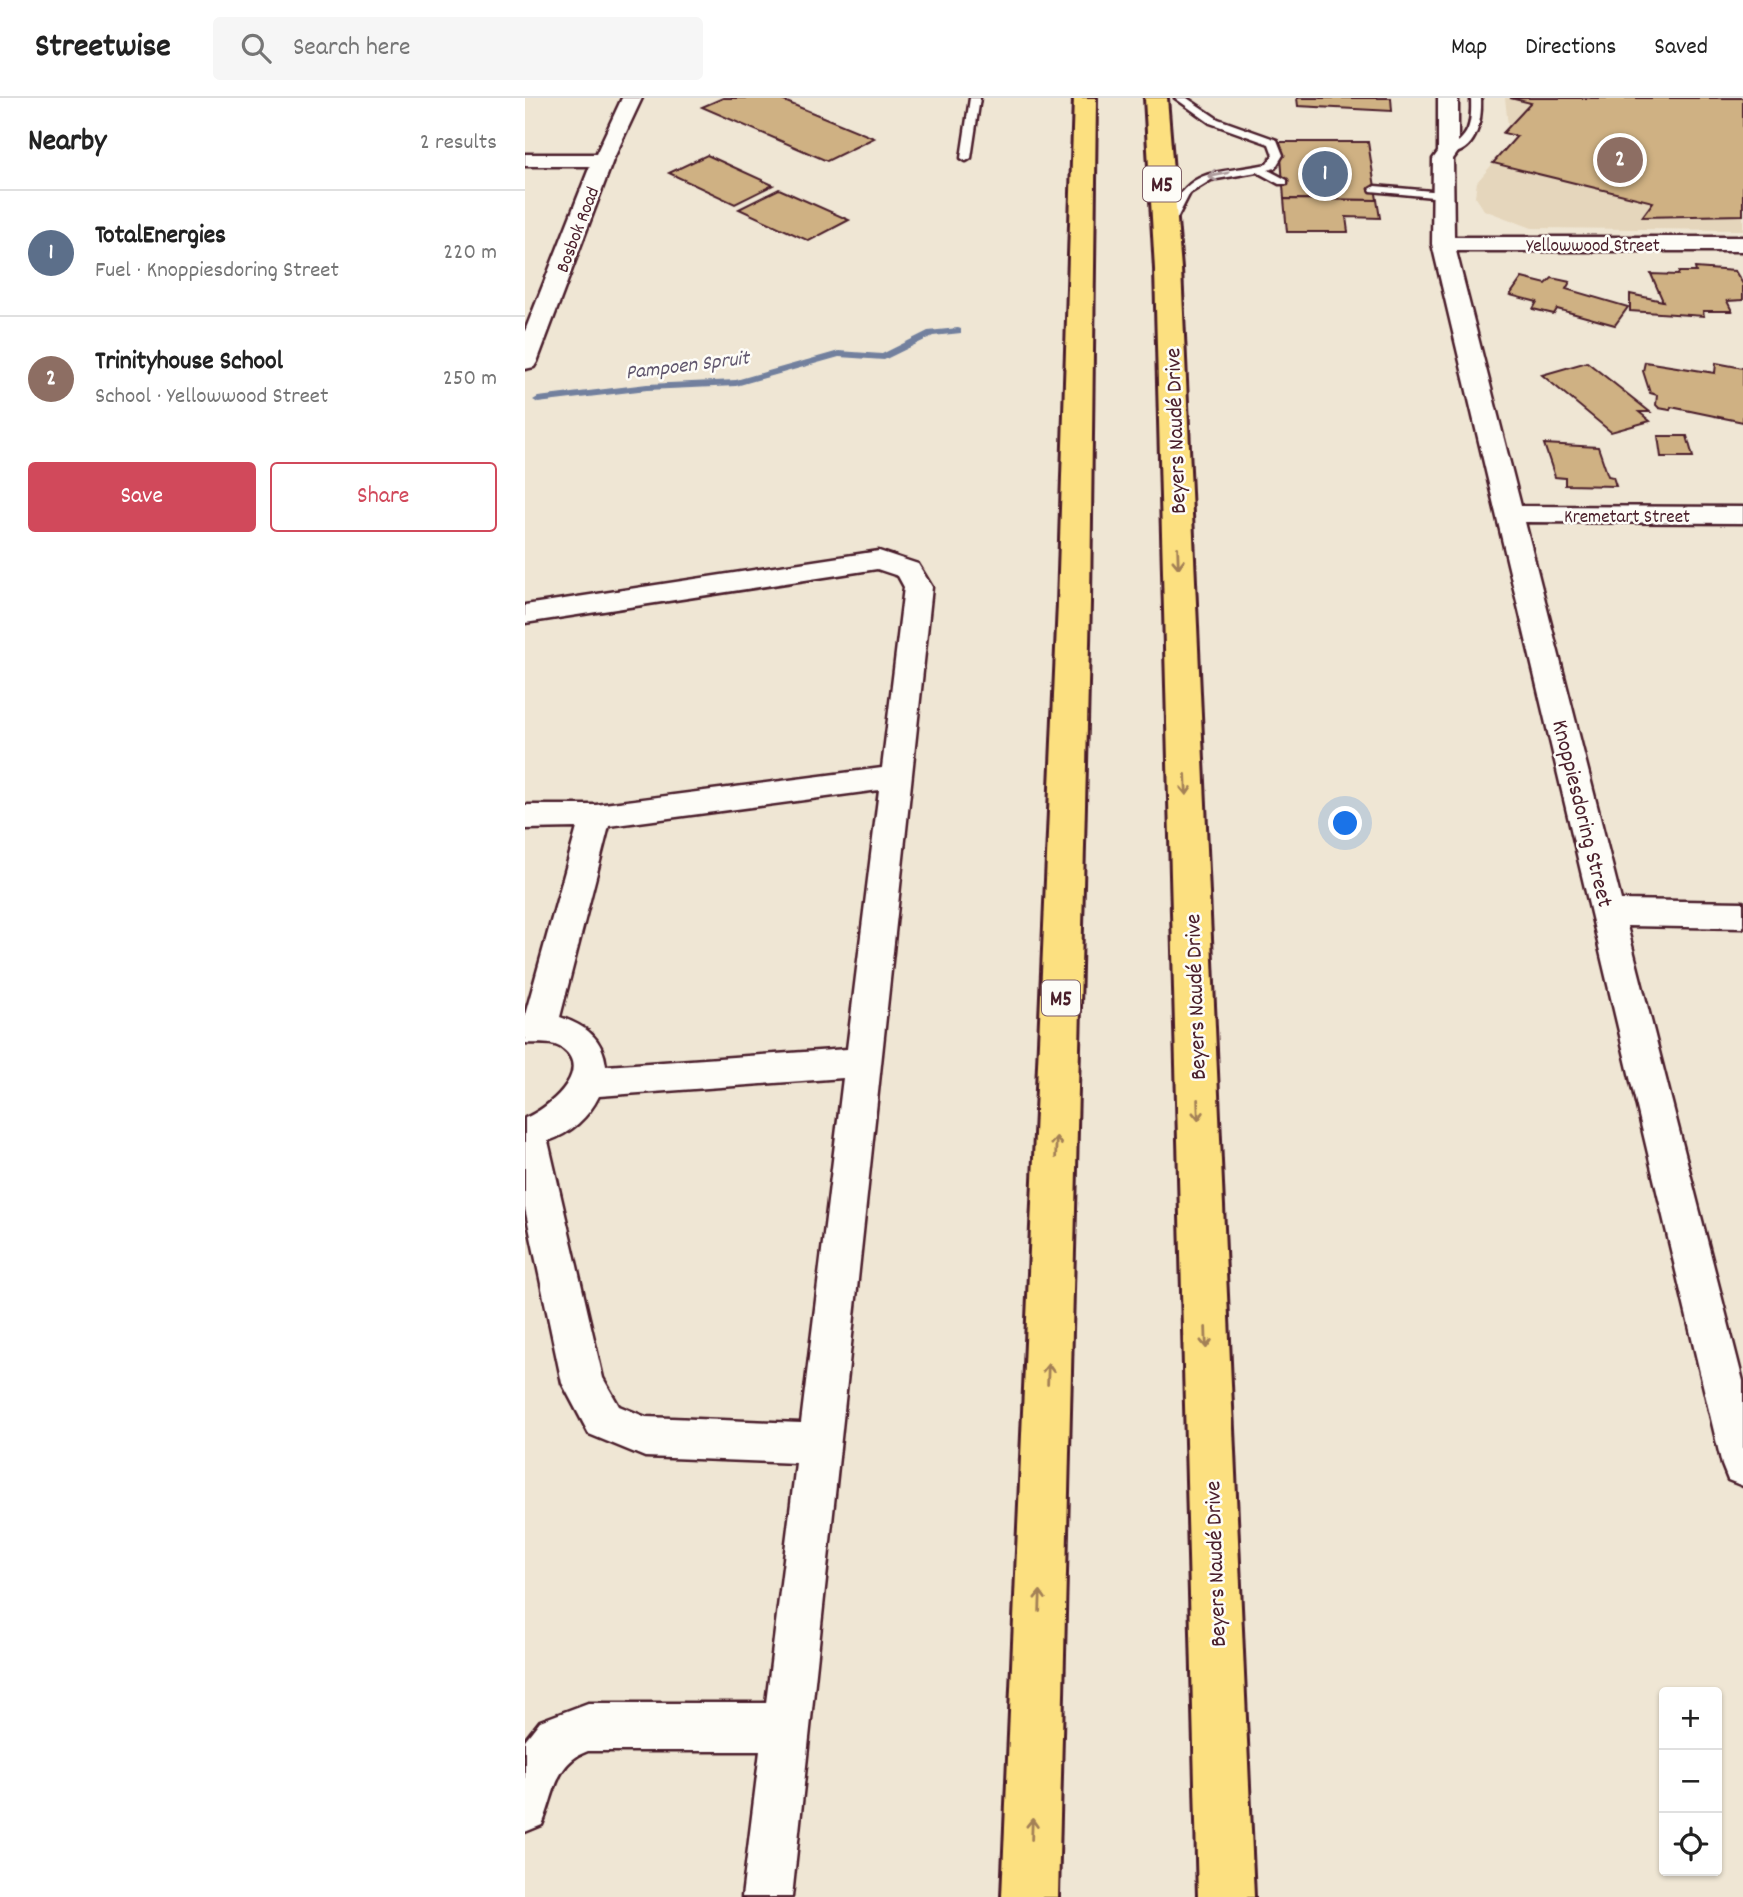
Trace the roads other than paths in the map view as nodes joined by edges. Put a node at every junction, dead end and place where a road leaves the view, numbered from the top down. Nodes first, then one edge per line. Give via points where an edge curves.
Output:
1 (632, 98) edge
2 (975, 98) edge
3 (1085, 98) edge
4 (1156, 98) edge
5 (1180, 98) edge
6 (1431, 98) edge
7 (1448, 98) edge
8 (1476, 98) edge
9 (1446, 155) junction
10 (966, 158) dead end
11 (525, 160) edge
12 (603, 160) junction
13 (1259, 169) junction
14 (1283, 182) dead end
15 (1375, 189) dead end
16 (1443, 195) junction
17 (1165, 234) junction
18 (1443, 244) junction
19 (1743, 244) edge
20 (525, 362) edge
21 (1511, 514) junction
22 (1743, 515) edge
23 (525, 614) edge
24 (896, 777) junction
25 (525, 817) edge
26 (596, 817) junction
27 (1609, 913) junction
28 (1743, 915) edge
29 (533, 1028) edge
30 (863, 1062) junction
31 (589, 1082) junction
32 (527, 1134) edge
33 (820, 1444) junction
34 (1743, 1465) edge
35 (786, 1727) junction
36 (525, 1808) edge
37 (767, 1897) edge
38 (1030, 1897) edge
39 (1226, 1897) edge

1 - 12 street, Bosbok Road
2 - 10 lane
38 -> 3 main road, M5 via 1074,617
4 - 17 main road, Beyers Naudé Drive / M5
5 - 13 lane via 1214,121 1273,142 1277,160
6 - 9 street, Knoppiesdoring Street via 1434,150
7 - 9 street, Knoppiesdoring Street
8 - 9 lane via 1473,138
9 - 16 street, Knoppiesdoring Street
11 - 12 street
12 - 20 street, Bosbok Road
13 - 14 lane
13 -> 17 lane via 1213,175 1191,184 1178,199
15 - 16 lane
16 - 18 street, Knoppiesdoring Street
17 -> 39 main road, Beyers Naudé Drive / M5
18 - 19 street, Yellowwood Street
18 - 21 street, Knoppiesdoring Street
21 - 22 street, Kremetart Street
21 - 27 street, Knoppiesdoring Street
23 - 24 street via 879,560 908,570 918,587
24 - 26 street
24 - 30 street
25 - 26 street
26 - 29 street
27 - 28 street
27 - 34 street, Knoppiesdoring Street
29 - 31 street via 559,1030 576,1038 591,1065
30 - 31 street
30 - 33 street
31 - 32 street via 568,1114
32 - 33 street via 583,1383 604,1420 645,1437
33 - 35 street
35 - 36 street via 588,1727 557,1738 536,1764
35 - 37 street

